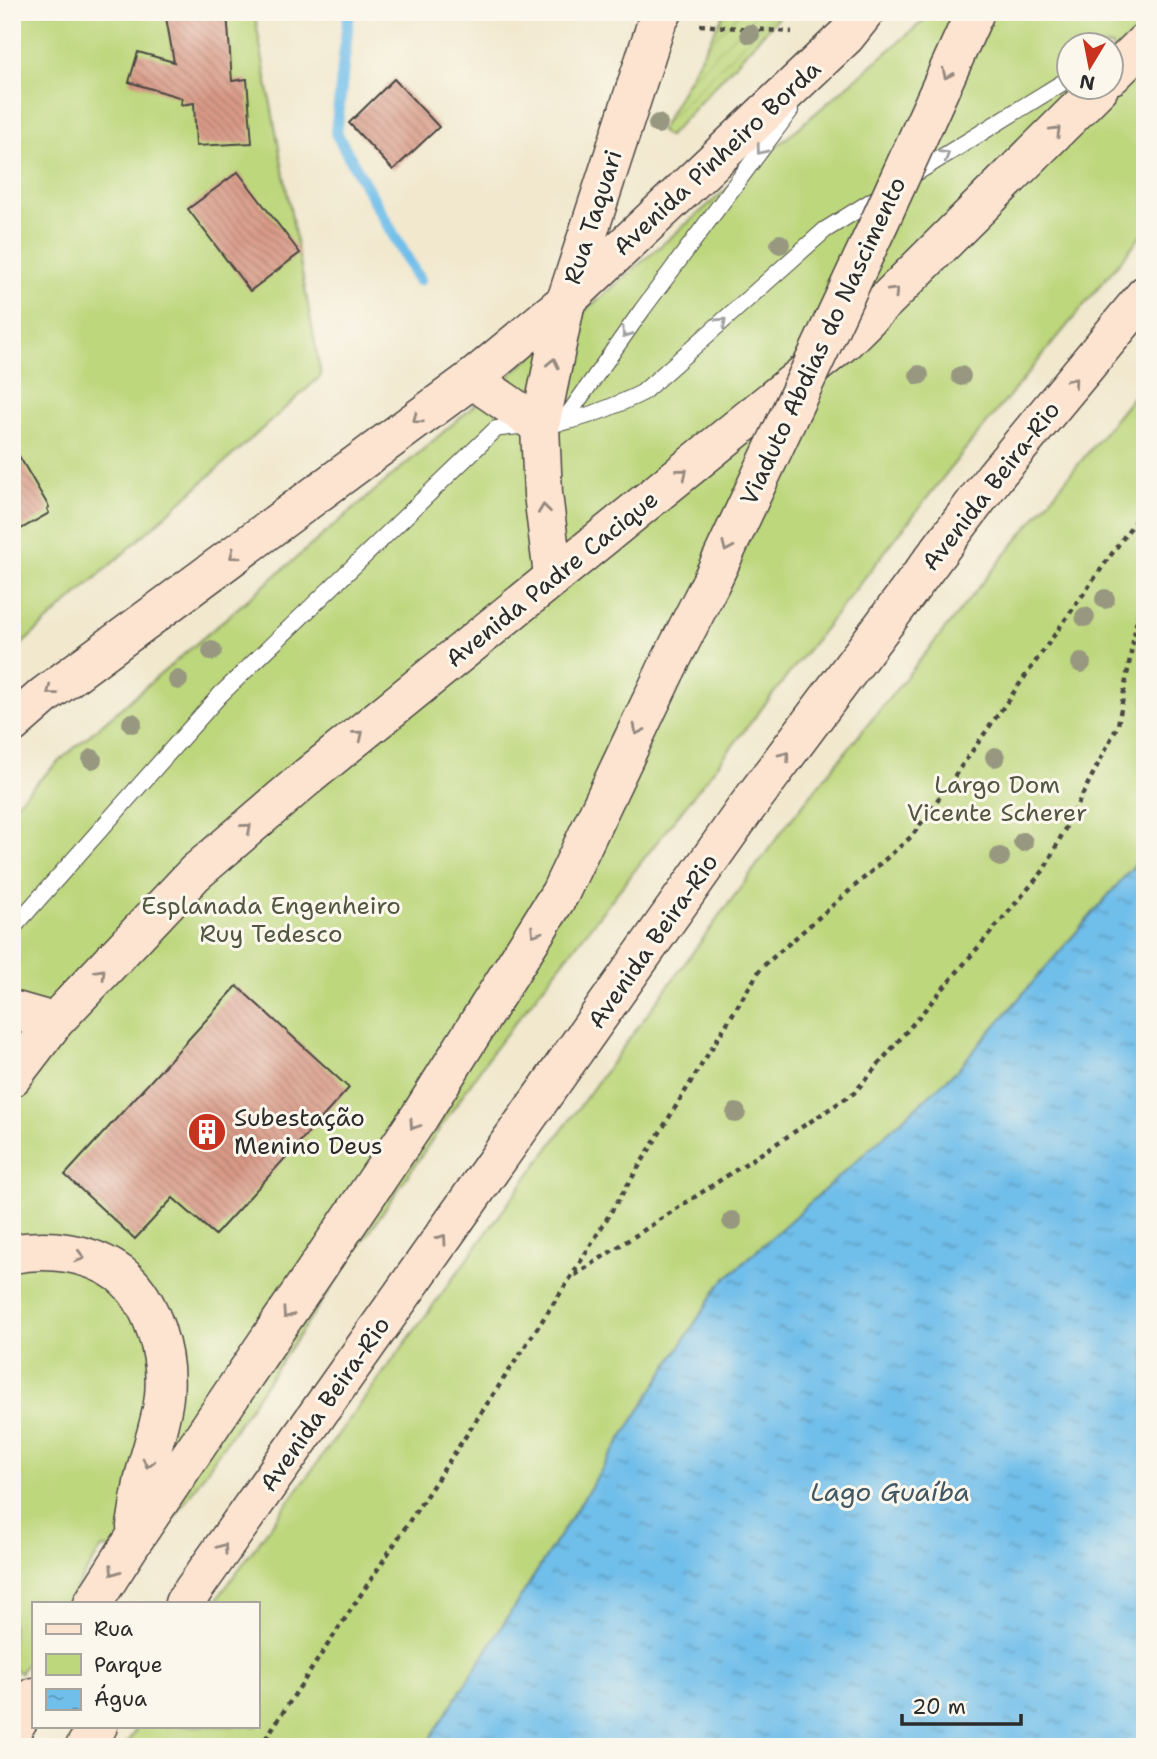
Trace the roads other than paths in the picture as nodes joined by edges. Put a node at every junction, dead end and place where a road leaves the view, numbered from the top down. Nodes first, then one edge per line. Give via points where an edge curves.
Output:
1 (975, 12) edge
2 (660, 17) edge
3 (855, 24) edge
4 (1145, 31) edge
5 (1126, 42) edge
6 (1145, 42) edge
7 (1126, 60) edge
8 (1056, 86) edge
9 (1085, 102) edge
10 (1145, 295) edge
11 (566, 301) junction
12 (472, 379) junction
13 (551, 424) junction
14 (553, 576) junction
15 (12, 724) edge
16 (12, 929) edge
17 (12, 1010) edge
18 (54, 1022) junction
19 (12, 1077) edge
20 (12, 1254) edge
21 (134, 1539) junction
22 (94, 1602) edge
23 (185, 1602) edge
24 (32, 1699) edge
25 (97, 1728) edge
26 (12, 1730) edge
27 (85, 1747) edge

1 -> 21 main road, Viaduto Abdias do Nascimento, bridge via 711,582 566,880 420,1116
2 - 11 main road, Rua Taquari
3 - 11 main road, Avenida Pinheiro Borda
3 -> 13 lane
4 - 5 lane
6 - 7 main road
13 -> 8 lane via 615,406 642,393 825,230
14 -> 9 main road, Avenida Padre Cacique via 846,340
23 -> 10 main road, Avenida Beira-Rio via 744,811 995,476
11 - 12 main road
13 -> 11 main road, Rua Taquari
12 - 13 main road
12 -> 15 main road
14 -> 13 main road, Rua Taquari via 542,494
13 - 16 lane via 496,429 220,695
18 -> 14 main road, Avenida Padre Cacique via 195,873
17 - 18 main road
18 - 19 main road, Avenida Padre Cacique
20 -> 21 main road via 59,1252 109,1268 133,1286 153,1323 160,1342 164,1397
21 -> 22 main road
24 - 26 main road
25 - 27 main road

